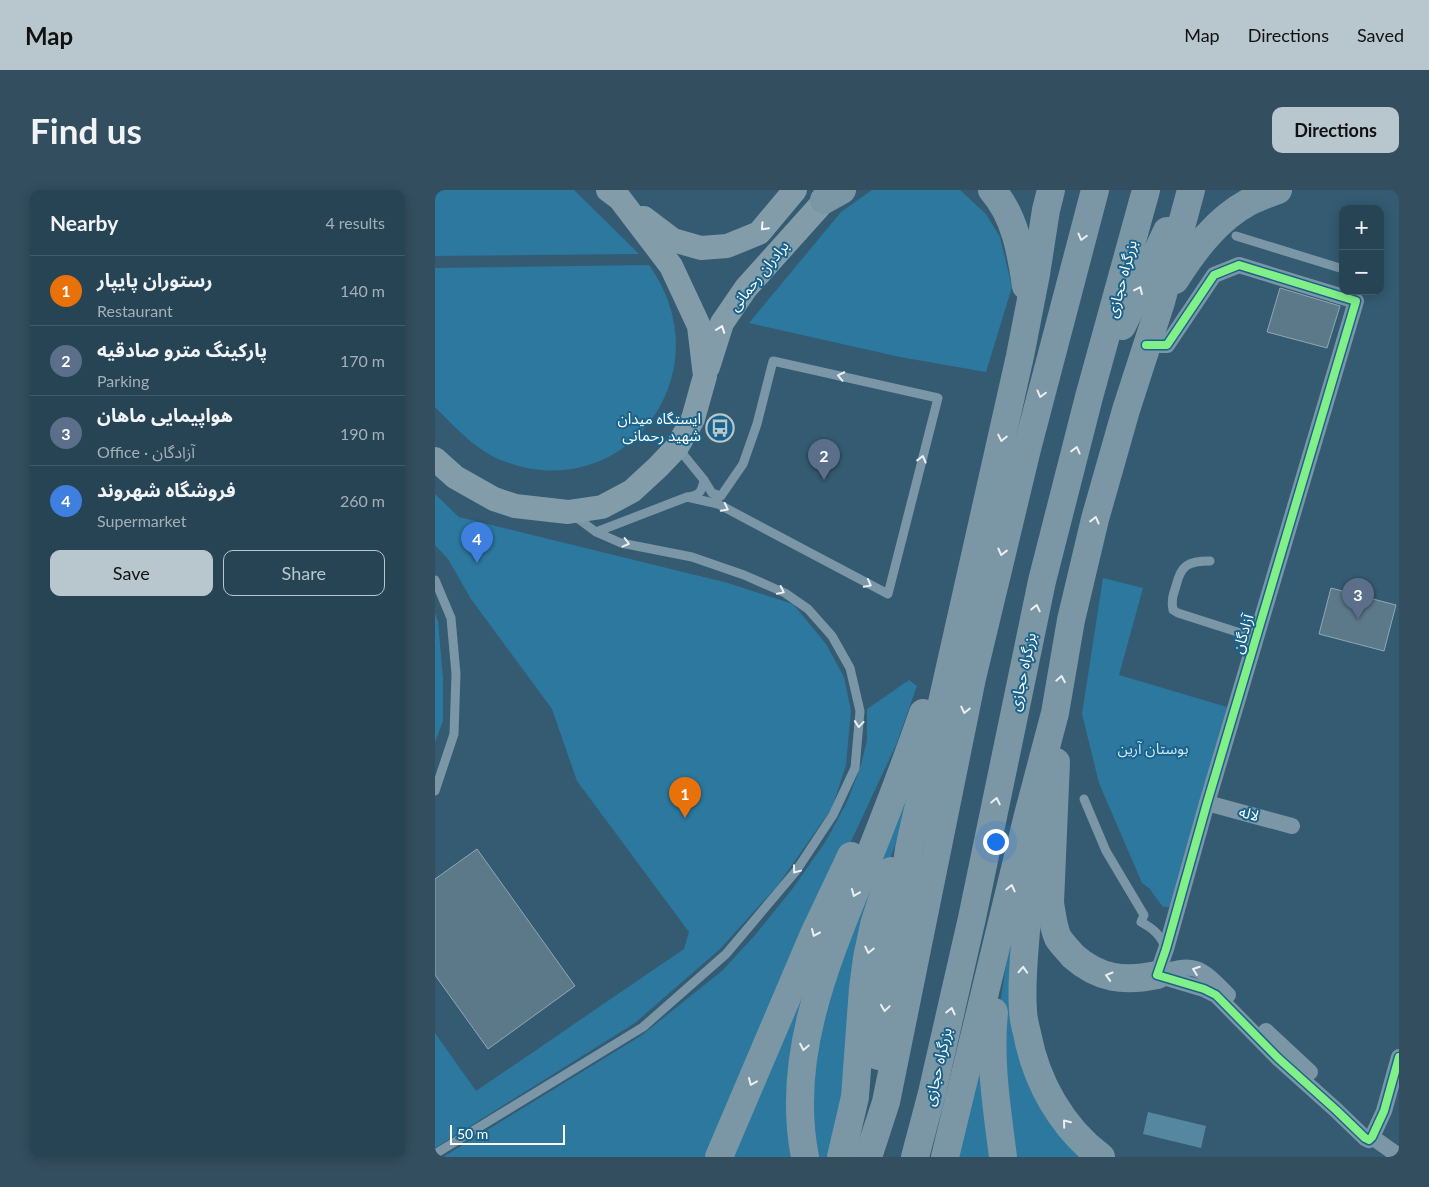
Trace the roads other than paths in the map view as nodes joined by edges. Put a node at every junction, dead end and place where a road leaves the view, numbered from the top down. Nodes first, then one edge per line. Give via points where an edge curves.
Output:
1 (795, 190) edge
2 (992, 190) edge
3 (1051, 190) edge
4 (1065, 190) edge
5 (1095, 190) edge
6 (1146, 190) edge
7 (1186, 190) edge
8 (1191, 190) edge
9 (1278, 190) edge
10 (834, 193) edge
11 (614, 195) edge
12 (1236, 236) dead end
13 (1339, 268) edge
14 (1036, 274) junction
15 (1357, 296) edge
16 (1161, 302) junction
17 (1146, 345) junction
18 (1020, 356) junction
19 (705, 376) junction
20 (1089, 397) junction
21 (677, 447) junction
22 (435, 459) edge
23 (704, 480) junction
24 (687, 497) junction
25 (568, 512) junction
26 (596, 532) junction
27 (981, 534) junction
28 (1210, 561) dead end
29 (435, 580) edge
30 (1256, 638) junction
31 (927, 700) junction
32 (1055, 713) junction
33 (1056, 762) junction
34 (435, 791) edge
35 (1084, 799) dead end
36 (1207, 803) junction
37 (1292, 826) dead end
38 (1001, 929) junction
39 (1166, 948) junction
40 (1157, 975) junction
41 (1399, 1057) edge
42 (871, 1099) junction
43 (1372, 1136) junction
44 (435, 1154) edge
45 (1399, 1156) edge
46 (719, 1157) edge
47 (805, 1157) edge
48 (841, 1157) edge
49 (867, 1157) edge
50 (915, 1157) edge
51 (945, 1157) edge
52 (1003, 1157) edge
53 (1101, 1157) edge

1 -> 11 main road, برادران رحمانی via 759,233 727,246 701,248 673,240
2 - 18 highway via 1012,222 1021,253 1026,289
3 - 14 highway
4 - 14 highway
5 -> 42 highway via 1027,450
6 - 20 highway, بزرگراه حجازی
20 -> 7 highway
8 - 16 highway
9 - 16 highway via 1249,201 1225,218 1195,249
19 -> 10 main road, برادران رحمانی via 722,323 746,288
11 - 19 main road via 671,266 699,326
12 - 13 lane
14 - 18 highway
15 - 17 street via 1239,265 1215,275 1167,345
15 - 30 street, آزادگان
16 - 17 highway
32 -> 17 highway via 1071,620 1095,519
18 -> 27 highway
19 - 21 main road, برادران رحمانی via 693,419
50 -> 20 highway, بزرگراه حجازی via 973,918 1042,581
21 - 23 lane
21 - 25 main road, برادران رحمانی via 631,491 602,507
22 - 25 main road, برادران رحمانی via 455,477 494,499 515,506
23 - 24 lane via 702,491 697,496
24 -> 23 lane via 718,504 888,594 938,398 773,361 743,464 721,496 712,493
24 - 26 lane
25 - 26 lane
26 -> 44 lane via 621,543 692,557 744,575 785,593 808,609 832,636 850,668 860,711 855,768 833,816 796,871 726,954 643,1027
27 - 31 highway
27 -> 42 highway via 902,883
28 - 30 lane via 1187,564 1179,574 1171,602 1173,610
29 - 34 lane via 451,618 456,674 454,734
30 - 36 street, آزادگان
31 -> 46 highway via 814,934
31 -> 47 highway via 809,1020 800,1098
32 - 33 highway
38 -> 32 highway
40 -> 33 highway via 1141,979 1112,978 1096,972 1074,956 1058,938 1050,903
53 -> 33 highway via 1079,1138 1045,1091 1029,1045 1023,1012 1028,914 1039,839
35 - 39 lane via 1106,851 1144,915 1141,922 1160,936
36 - 37 street, لاله
36 - 39 street, آزادگان
38 - 51 highway
38 - 52 highway via 991,1041
39 - 40 street, آزادگان
40 - 43 street via 1216,995 1278,1058 1365,1138
41 - 43 street via 1384,1112
42 - 48 highway
42 - 49 highway
43 - 45 street

